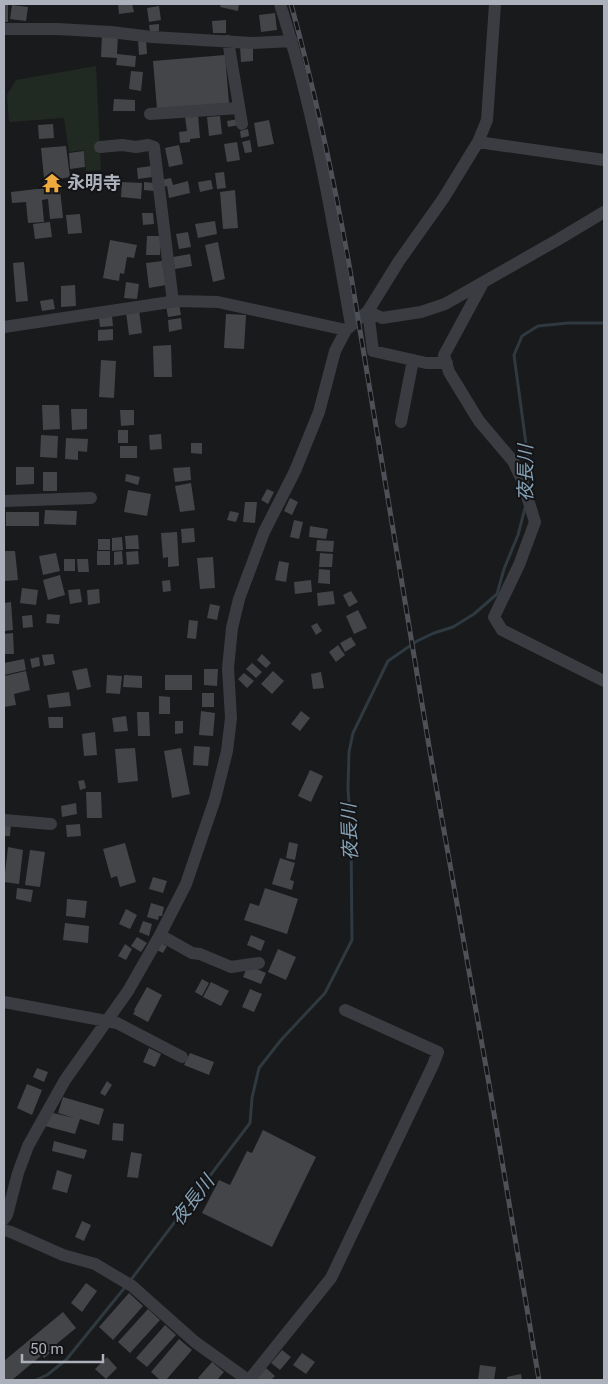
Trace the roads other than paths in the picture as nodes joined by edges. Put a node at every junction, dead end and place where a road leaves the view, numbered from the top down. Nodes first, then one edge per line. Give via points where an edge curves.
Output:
1 (280, 4) edge
2 (495, 4) edge
3 (4, 28) edge
4 (228, 41) junction
5 (292, 41) junction
6 (239, 108) junction
7 (150, 114) dead end
8 (242, 124) dead end
9 (478, 142) junction
10 (100, 147) dead end
11 (604, 160) edge
12 (604, 212) edge
13 (483, 283) junction
14 (174, 302) junction
15 (368, 311) junction
16 (4, 327) edge
17 (349, 328) junction
18 (413, 360) junction
19 (447, 363) junction
20 (401, 422) dead end
21 (91, 498) dead end
22 (4, 501) edge
23 (604, 681) edge
24 (4, 820) edge
25 (51, 824) dead end
26 (160, 936) junction
27 (259, 963) dead end
28 (4, 1002) edge
29 (345, 1010) dead end
30 (107, 1022) junction
31 (182, 1057) dead end
32 (4, 1219) edge
33 (4, 1230) edge
34 (249, 1380) edge

1 - 5 street
2 - 9 street via 487,120
3 - 4 street
4 - 5 street
4 - 6 street
5 - 17 street via 309,102 330,204
6 - 7 street
6 - 8 street
9 - 11 street
9 - 15 street
10 - 14 street via 154,146
12 - 13 street
13 - 15 street via 445,304 421,312 382,318
13 - 19 street via 444,355
14 - 16 street
14 - 17 street via 218,302
15 - 17 street
15 - 18 street via 373,351
17 - 26 street via 335,351 309,437 264,532 238,599 228,668 231,718 227,751 207,825 186,884
18 - 19 street via 426,364
18 - 20 street
19 - 23 street via 449,372 479,421 513,461 535,522 494,617 502,630
21 - 22 street
24 - 25 street
26 - 27 street via 192,953 231,967
26 - 30 street
28 - 30 street
29 - 34 street via 438,1052 331,1278
30 - 31 street via 117,1023
30 - 32 street via 65,1080 28,1146
33 - 34 street via 64,1255 96,1264 127,1283 195,1342

